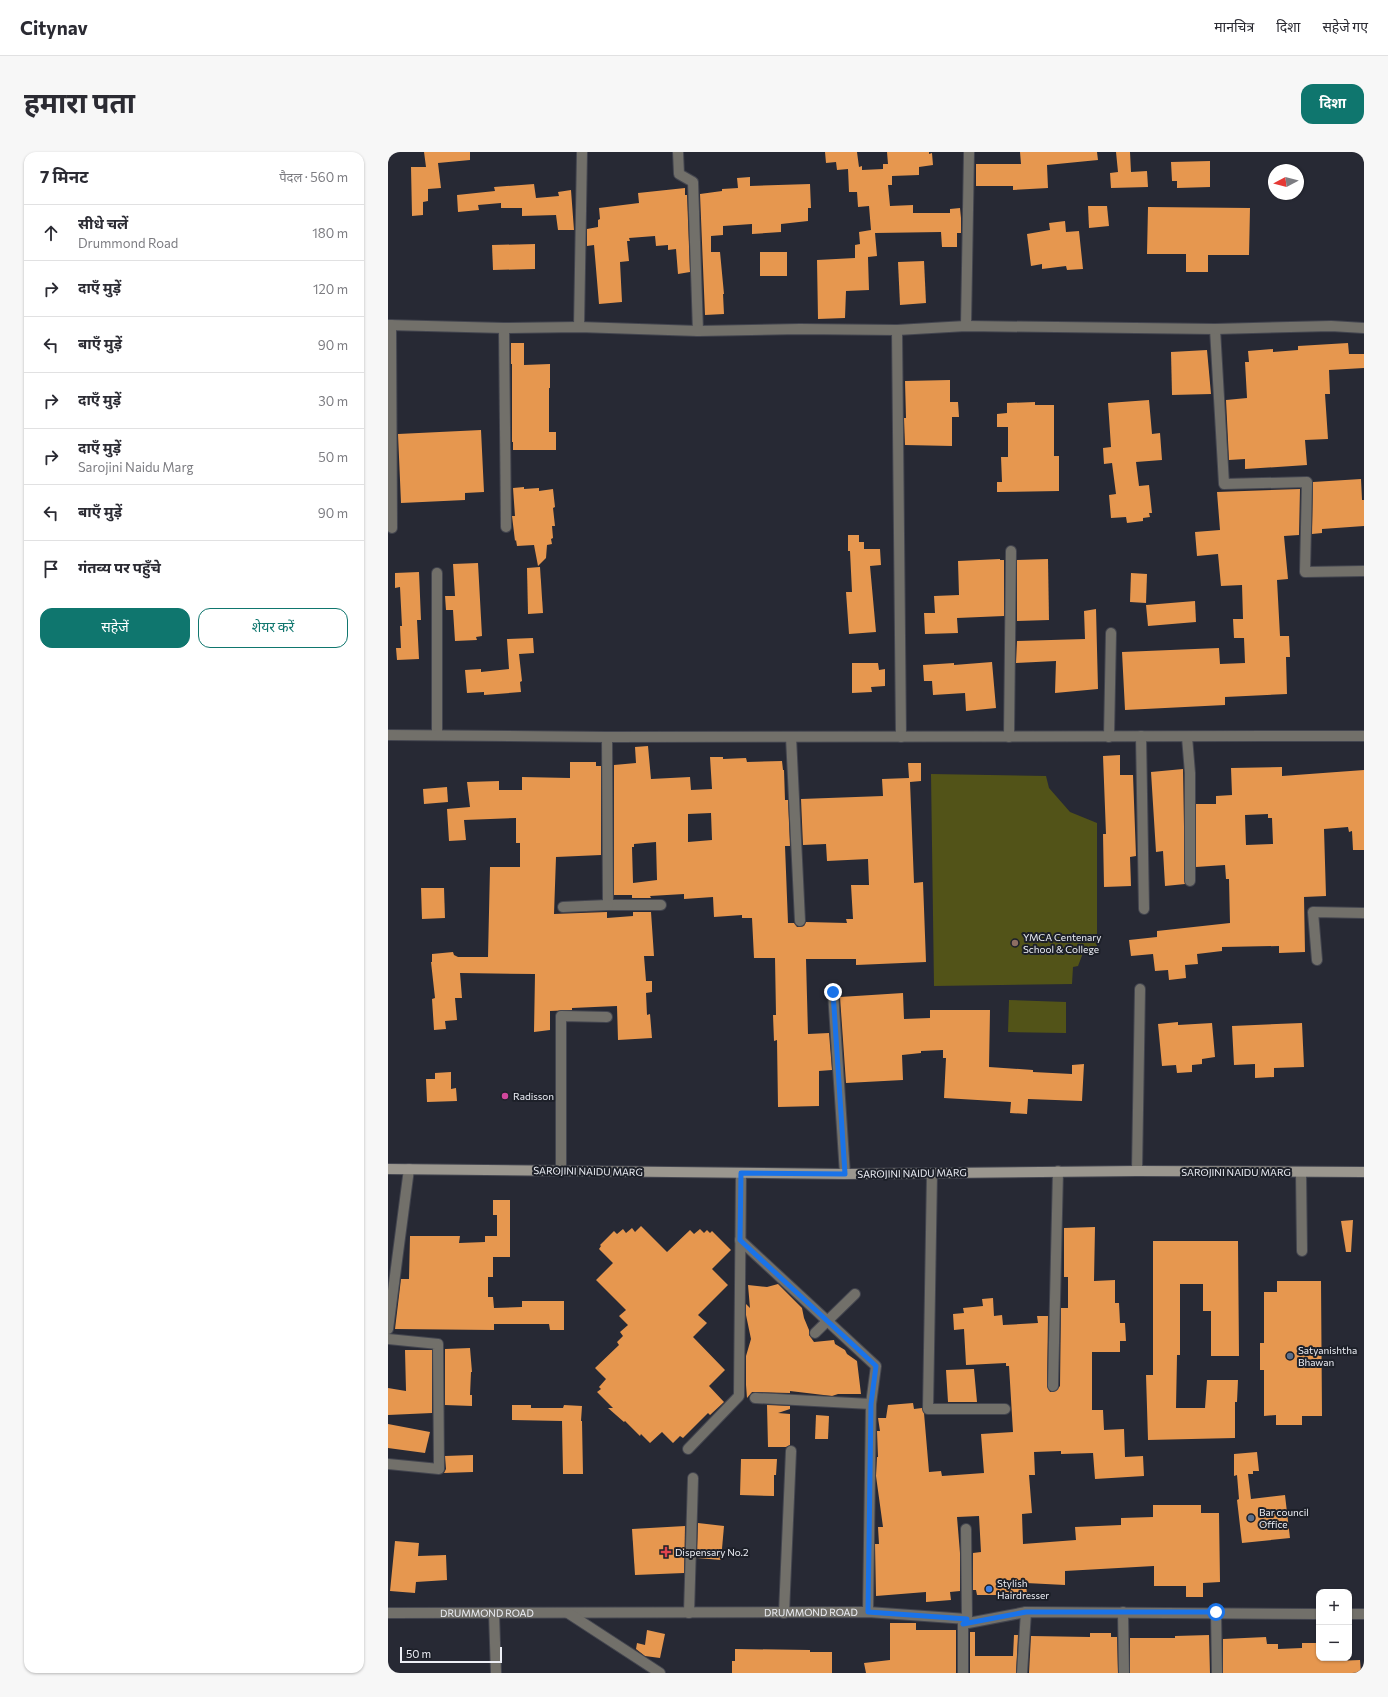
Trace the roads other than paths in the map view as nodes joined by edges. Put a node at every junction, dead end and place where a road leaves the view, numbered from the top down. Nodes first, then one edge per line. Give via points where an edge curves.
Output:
1 (582, 152) edge
2 (678, 152) edge
3 (969, 152) edge
4 (390, 325) edge
5 (966, 326) junction
6 (579, 327) junction
7 (504, 328) junction
8 (1364, 328) edge
9 (1215, 329) junction
10 (897, 330) junction
11 (698, 331) junction
12 (506, 527) dead end
13 (392, 528) dead end
14 (1010, 552) dead end
15 (1364, 572) edge
16 (437, 573) dead end
17 (1111, 633) dead end
18 (437, 735) junction
19 (388, 736) edge
20 (1141, 736) junction
21 (1364, 736) edge
22 (607, 737) junction
23 (791, 737) junction
24 (901, 737) junction
25 (1009, 737) junction
26 (1110, 737) junction
27 (1187, 737) junction
28 (1190, 881) dead end
29 (608, 905) junction
30 (661, 905) dead end
31 (563, 907) dead end
32 (1144, 909) dead end
33 (1364, 913) edge
34 (800, 921) dead end
35 (1317, 960) dead end
36 (1140, 989) dead end
37 (833, 992) dead end
38 (607, 1017) dead end
39 (388, 1169) edge
40 (409, 1169) junction
41 (561, 1171) junction
42 (1058, 1171) junction
43 (1137, 1171) junction
44 (1301, 1172) junction
45 (1364, 1172) edge
46 (741, 1173) junction
47 (932, 1173) junction
48 (845, 1174) junction
49 (740, 1240) junction
50 (1302, 1251) dead end
51 (392, 1276) edge
52 (855, 1294) dead end
53 (827, 1320) junction
54 (388, 1329) edge
55 (815, 1333) dead end
56 (388, 1339) edge
57 (1053, 1386) dead end
58 (755, 1398) dead end
59 (871, 1404) junction
60 (1005, 1409) dead end
61 (688, 1449) dead end
62 (791, 1451) dead end
63 (388, 1464) edge
64 (693, 1478) dead end
65 (966, 1529) dead end
66 (868, 1612) junction
67 (1026, 1612) junction
68 (1123, 1612) junction
69 (1216, 1612) junction
70 (388, 1613) edge
71 (494, 1613) junction
72 (568, 1613) junction
73 (689, 1613) junction
74 (784, 1613) junction
75 (1316, 1614) edge
76 (1352, 1614) edge
77 (1364, 1614) edge
78 (965, 1621) junction
79 (496, 1673) edge
80 (660, 1673) edge
81 (963, 1673) edge
82 (1022, 1673) edge
83 (1124, 1673) edge
84 (1216, 1673) edge

1 - 6 street
2 - 11 street via 679,174 693,182
3 - 5 street
4 - 7 street
4 - 13 street
5 - 9 street
5 - 10 street
6 - 7 street
6 - 11 street
7 - 12 street
8 - 9 street via 1331,326
9 - 15 street via 1224,484 1307,482 1305,572
10 - 11 street
10 - 24 street
14 - 25 street
16 - 18 street
17 - 26 street
18 - 19 street
18 - 22 street
20 - 26 street
20 - 27 street
20 - 32 street
21 - 27 street
22 - 23 street
22 - 29 street
23 - 24 street
23 - 34 street
24 - 25 street
25 - 26 street
27 - 28 street via 1190,773
29 - 30 street
29 - 31 street
33 - 35 street via 1314,912
36 - 43 street
37 - 48 street
38 - 41 street via 562,1016
39 - 40 main road, SAROJINI NAIDU MARG
40 - 41 main road, SAROJINI NAIDU MARG
40 - 51 street
41 - 46 main road, SAROJINI NAIDU MARG
42 - 43 main road, SAROJINI NAIDU MARG
42 - 47 main road, SAROJINI NAIDU MARG
42 - 57 street
43 - 44 main road, SAROJINI NAIDU MARG
44 - 45 main road, SAROJINI NAIDU MARG
44 - 50 street
46 - 48 main road, SAROJINI NAIDU MARG
46 - 49 street
47 - 48 main road, SAROJINI NAIDU MARG
47 - 60 street via 928,1409
49 - 53 street
49 - 61 street via 739,1396
51 - 54 street
52 - 53 street
53 - 55 street
53 - 59 street via 876,1366
56 - 63 street via 438,1344 439,1469
58 - 59 street
59 - 66 street
62 - 74 street
64 - 73 street
65 - 78 street
66 - 74 street, DRUMMOND ROAD
66 - 78 street, DRUMMOND ROAD
67 - 68 street, DRUMMOND ROAD
67 - 78 street, DRUMMOND ROAD
67 - 82 street
68 - 69 street, DRUMMOND ROAD
68 - 83 street
69 - 75 street, DRUMMOND ROAD
69 - 84 street
70 - 71 street, DRUMMOND ROAD
71 - 72 street, DRUMMOND ROAD
71 - 79 street
72 - 73 street, DRUMMOND ROAD
72 - 80 street
73 - 74 street, DRUMMOND ROAD
76 - 77 street
78 - 81 street

